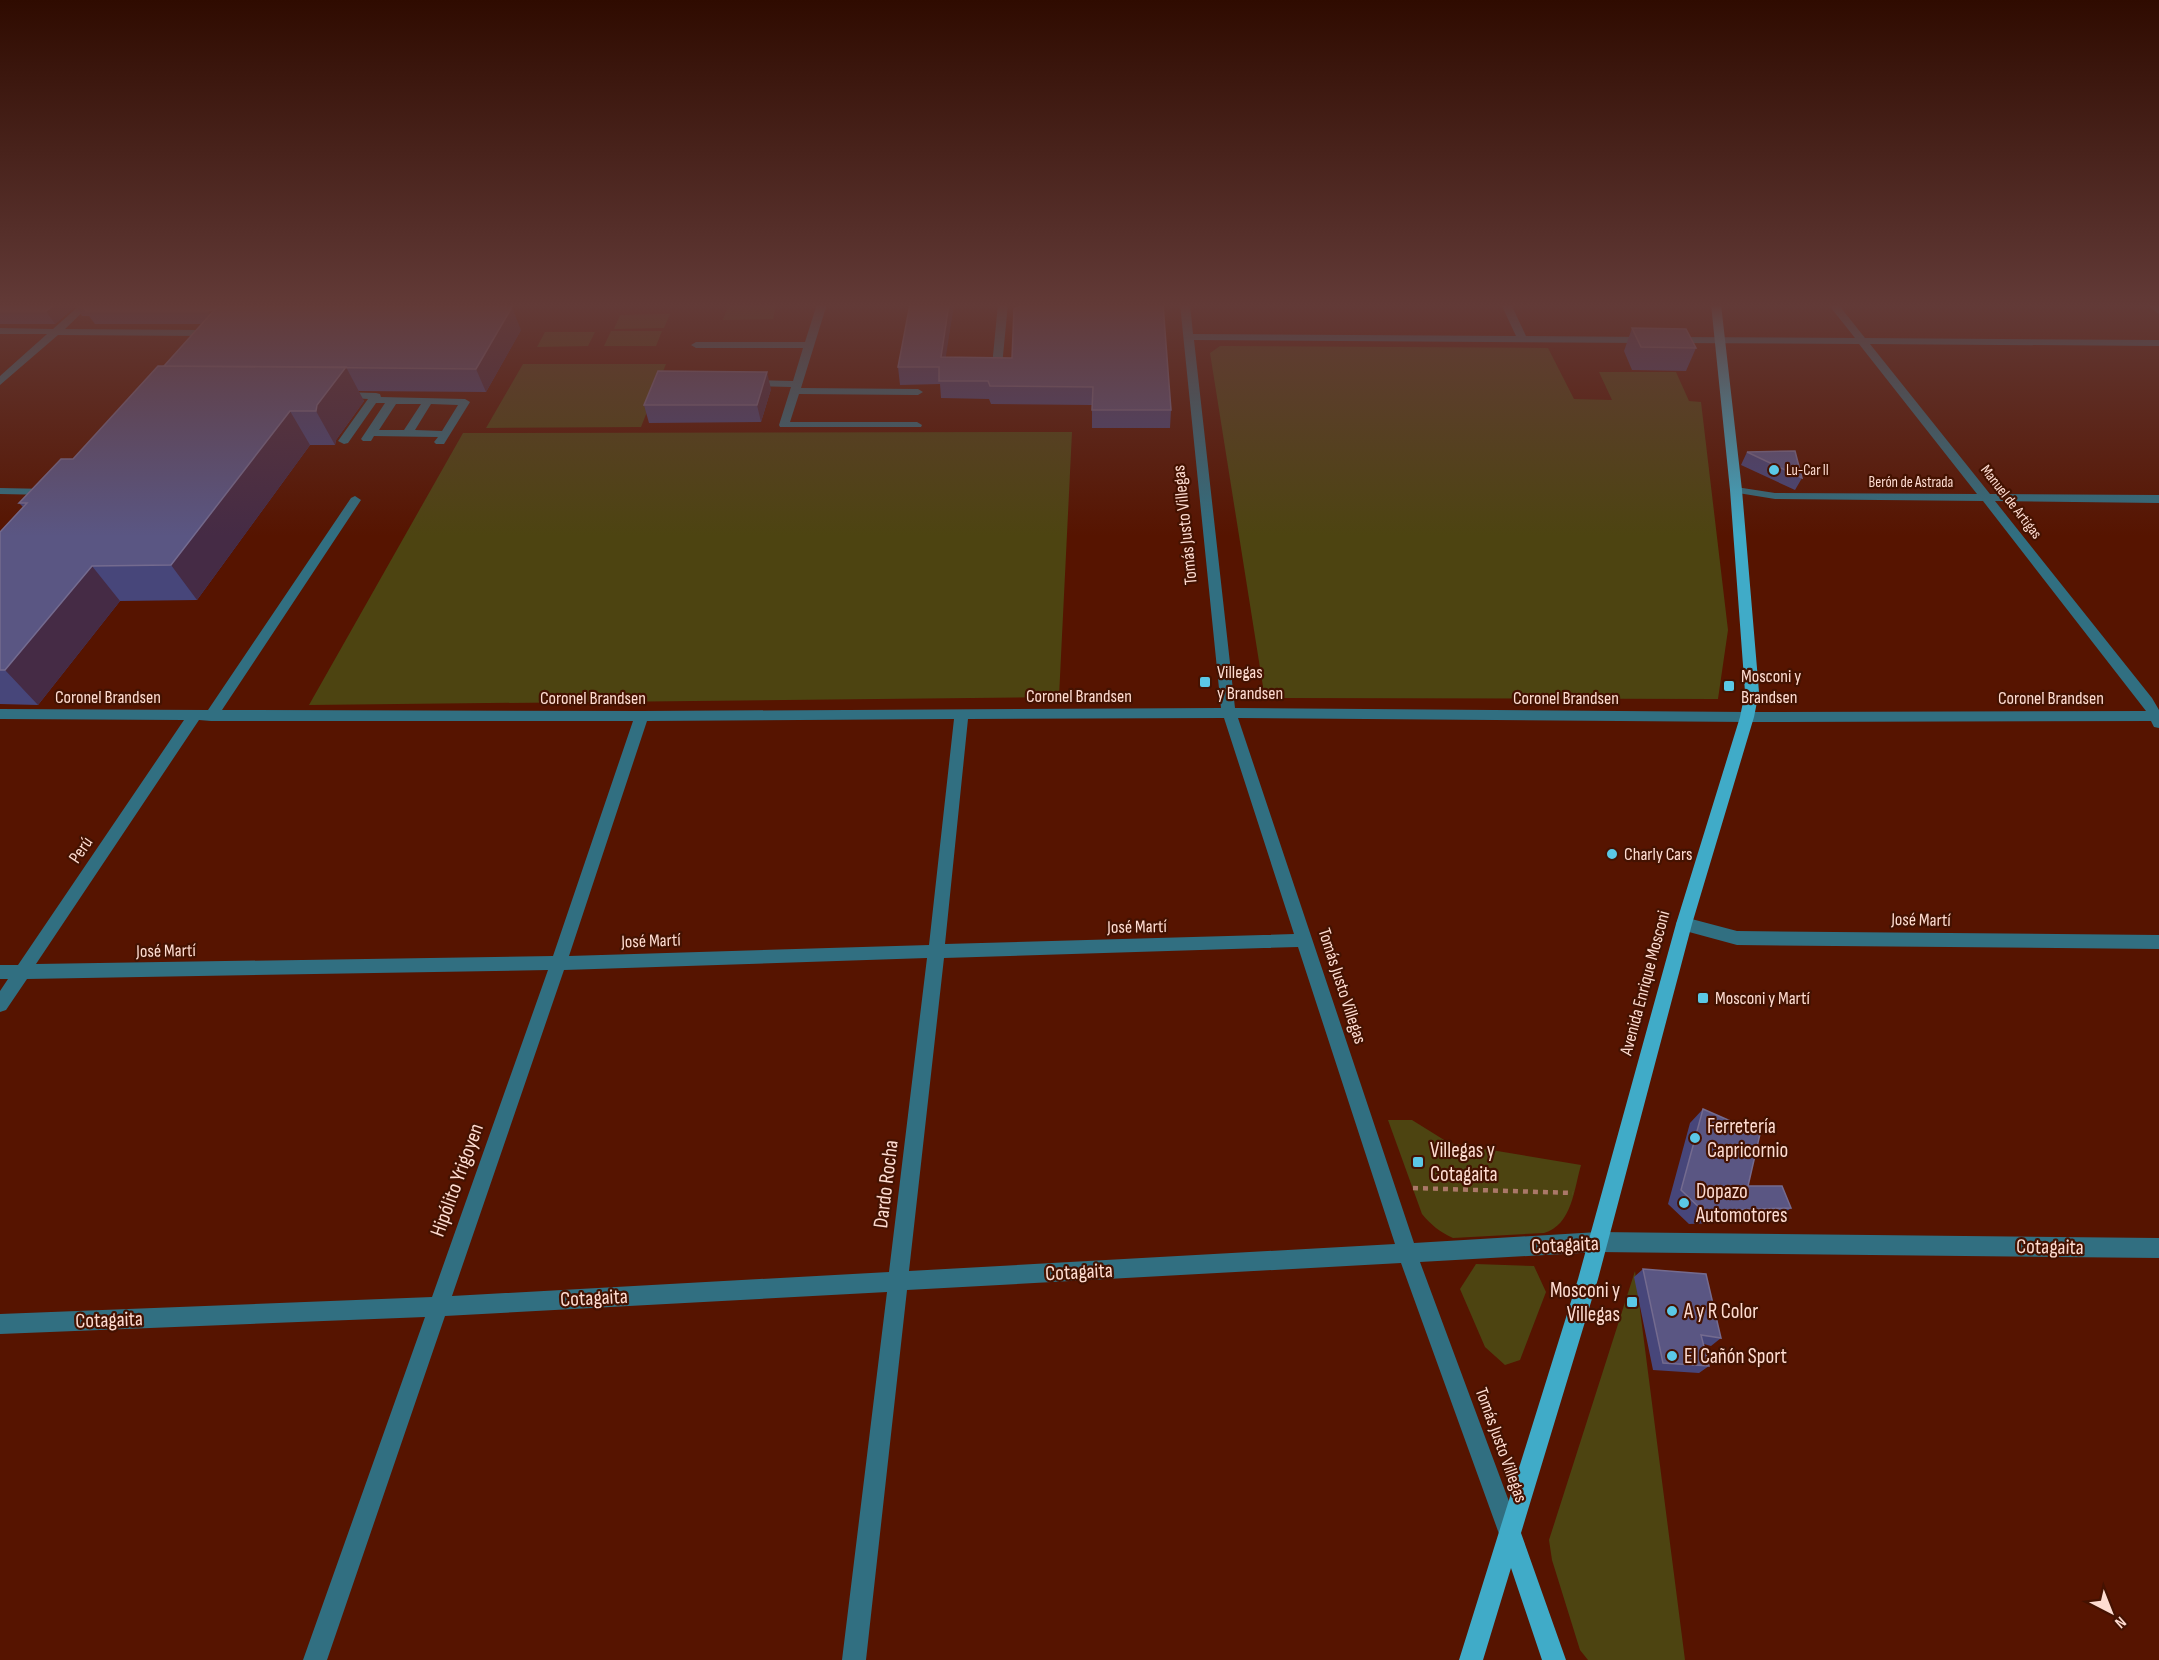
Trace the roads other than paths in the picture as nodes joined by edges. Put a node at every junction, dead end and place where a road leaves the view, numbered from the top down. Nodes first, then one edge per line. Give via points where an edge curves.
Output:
1 (798, 381) edge
2 (1194, 381) edge
3 (1724, 381) edge
4 (1894, 381) edge
5 (741, 383) edge
6 (796, 388) junction
7 (918, 392) dead end
8 (328, 395) edge
9 (373, 400) junction
10 (392, 401) junction
11 (428, 401) junction
12 (917, 425) dead end
13 (408, 433) junction
14 (344, 441) dead end
15 (1736, 490) junction
16 (0, 491) edge
17 (60, 496) edge
18 (1987, 497) junction
19 (2159, 499) edge
20 (355, 500) dead end
21 (1229, 713) junction
22 (0, 714) edge
23 (962, 714) junction
24 (194, 716) junction
25 (211, 716) junction
26 (642, 716) junction
27 (1747, 717) junction
28 (2158, 718) edge
29 (1684, 924) junction
30 (1303, 940) junction
31 (2159, 942) edge
32 (937, 951) junction
33 (559, 963) junction
34 (0, 972) edge
35 (22, 973) junction
36 (0, 1005) edge
37 (1598, 1242) junction
38 (2159, 1248) edge
39 (1408, 1254) junction
40 (897, 1282) junction
41 (437, 1307) junction
42 (0, 1324) edge
43 (1509, 1531) junction
44 (315, 1660) edge
45 (854, 1660) edge
46 (1471, 1660) edge
47 (1554, 1660) edge

1 - 6 street
2 - 21 street, Tomás Justo Villegas
3 - 15 main road, Avenida Enrique Mosconi
4 - 18 street, Manuel de Artigas
5 - 6 street
6 - 7 street
6 - 12 street via 784,425
8 - 9 street via 376,396
9 - 10 street
9 - 14 street
10 - 11 street
10 - 13 street via 368,438
11 - 13 street
11 - 13 street via 465,402 443,438
15 - 18 street, Berón de Astrada via 1774,496
15 - 27 main road, Avenida Enrique Mosconi via 1752,665
16 - 17 street
18 - 19 street, Berón de Astrada
18 - 28 street, Manuel de Artigas
20 - 25 street
21 - 23 street, Coronel Brandsen
21 - 27 street, Coronel Brandsen
21 - 30 street, Tomás Justo Villegas
22 - 24 street, Coronel Brandsen
23 - 26 street, Coronel Brandsen
23 - 32 street, Dardo Rocha
24 - 25 street, Coronel Brandsen
24 - 35 street, Perú
25 - 26 street, Coronel Brandsen
26 - 33 street, Hipólito Yrigoyen
27 - 28 street, Coronel Brandsen
27 - 29 main road, Avenida Enrique Mosconi
29 - 31 street, José Martí via 1737,938
29 - 37 main road, Avenida Enrique Mosconi
30 - 32 street, José Martí
30 - 39 street, Tomás Justo Villegas
32 - 33 street, José Martí
32 - 40 street, Dardo Rocha
33 - 35 street, José Martí
33 - 41 street, Hipólito Yrigoyen
34 - 35 street, José Martí
35 - 36 street, Perú
37 - 38 street, Cotagaita
37 - 39 street, Cotagaita
37 - 43 main road, Avenida Enrique Mosconi
39 - 40 street, Cotagaita
39 - 43 street, Tomás Justo Villegas
40 - 41 street, Cotagaita
40 - 45 street, Dardo Rocha
41 - 42 street, Cotagaita
41 - 44 street, Hipólito Yrigoyen
43 - 46 main road, Avenida Enrique Mosconi
43 - 47 main road, Tomás Justo Villegas

